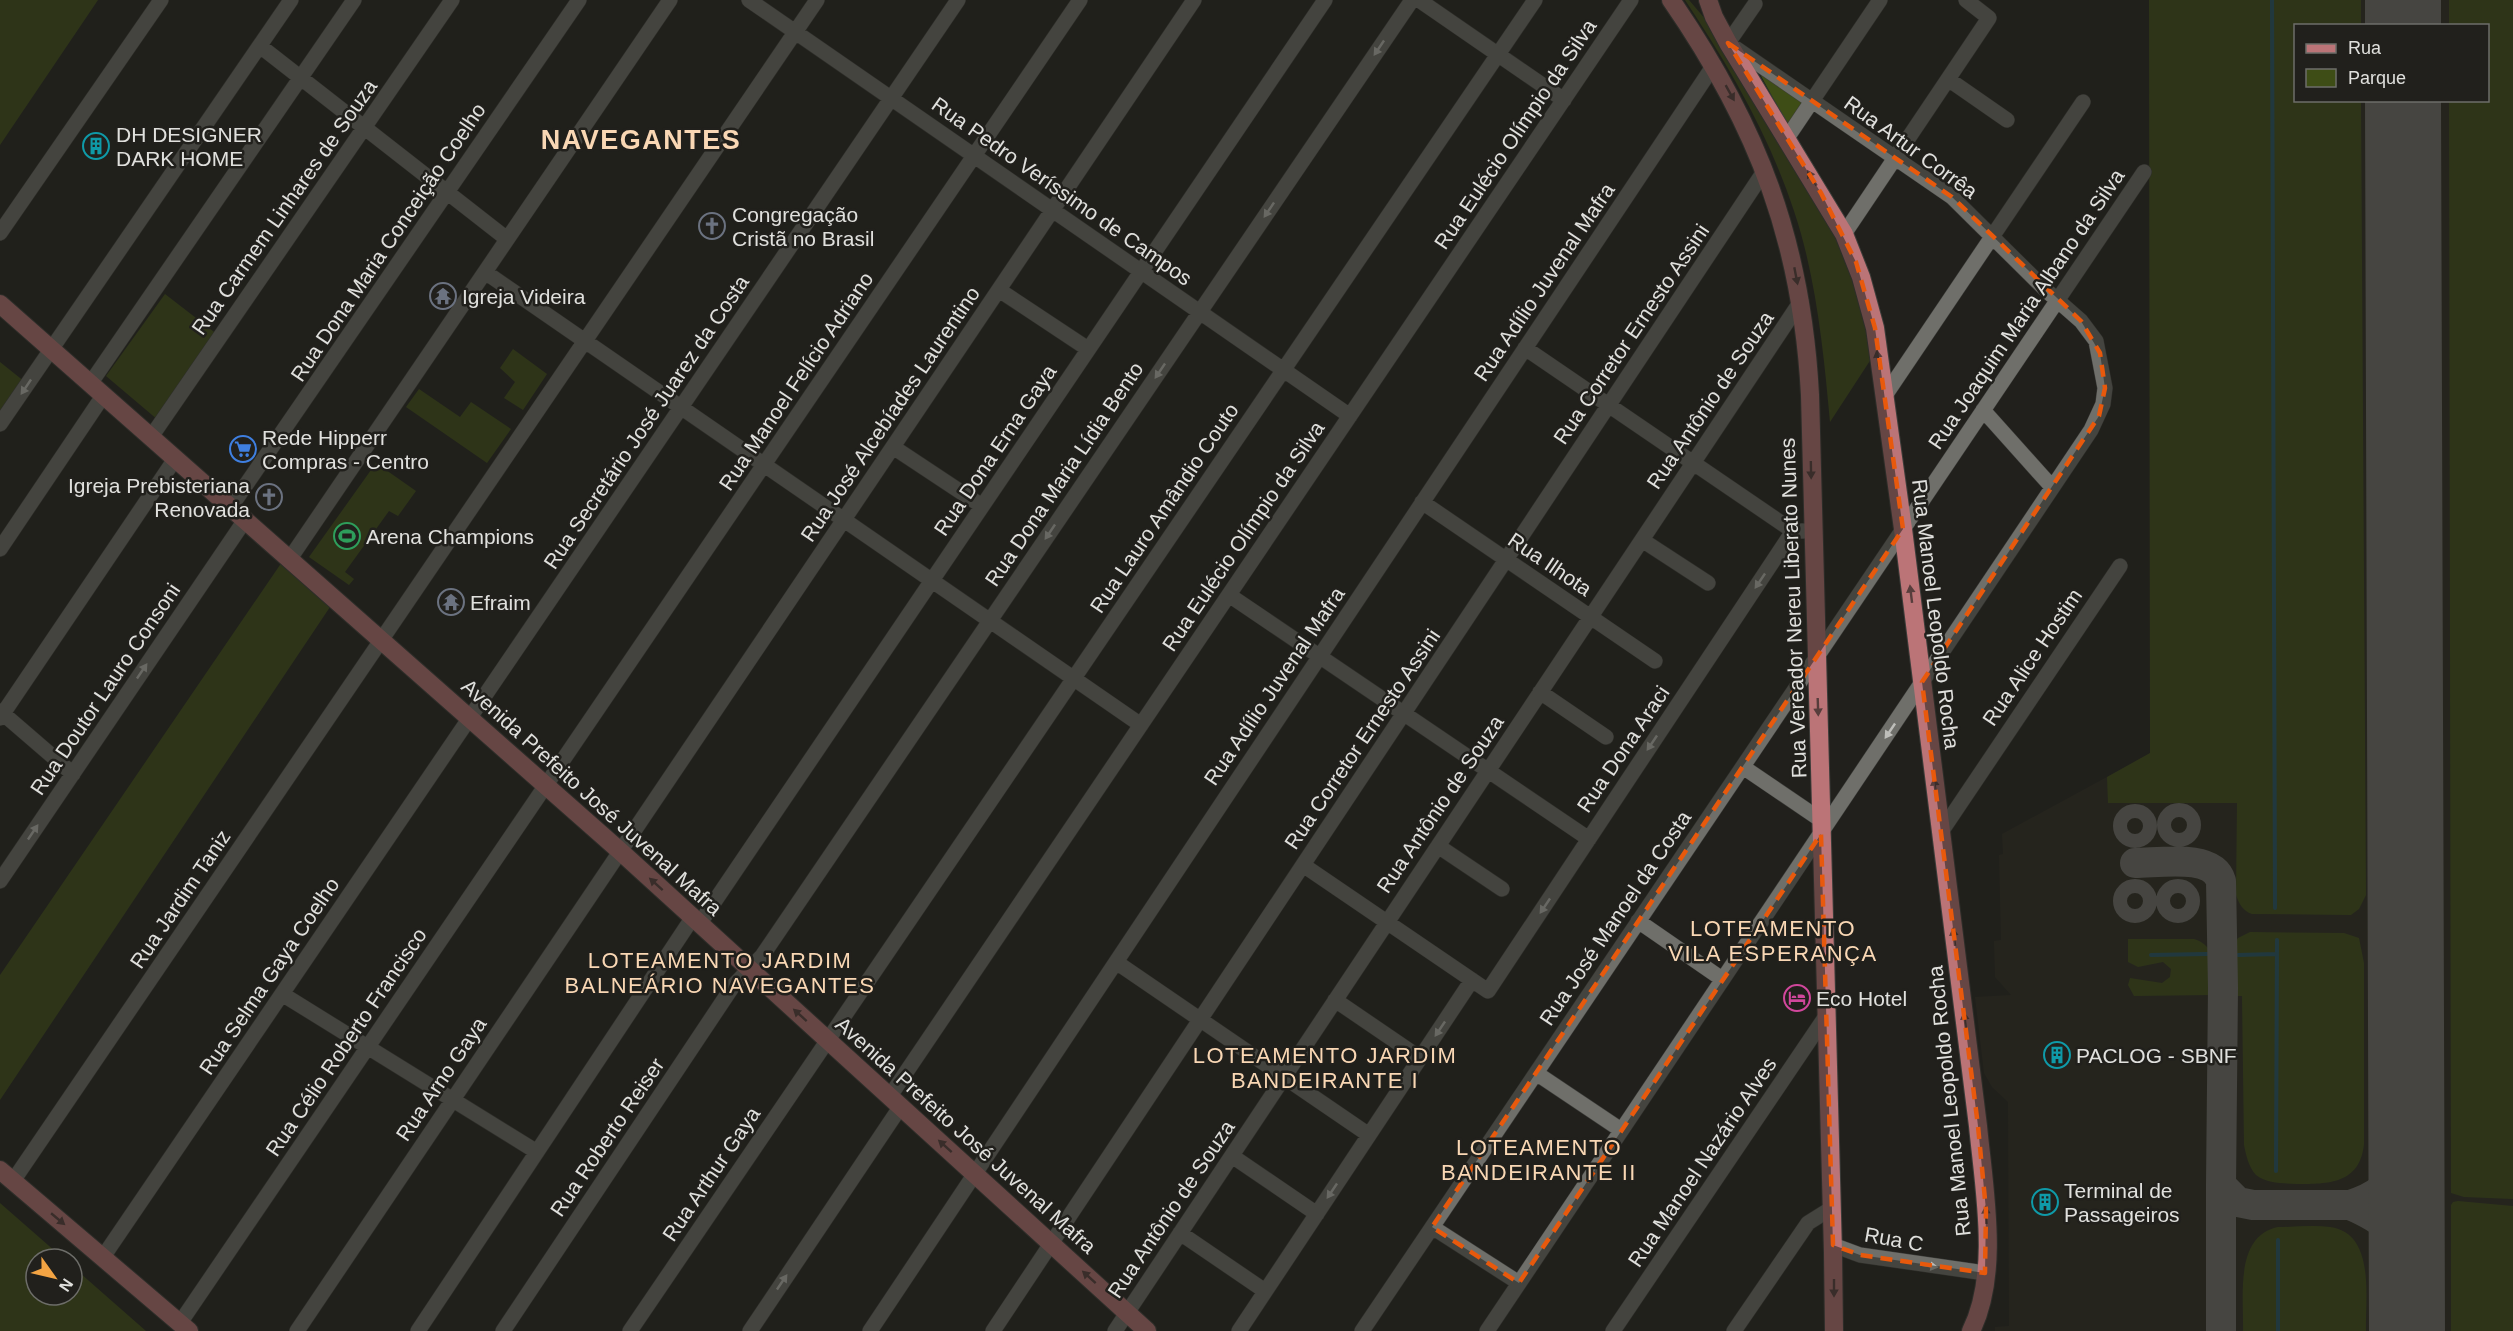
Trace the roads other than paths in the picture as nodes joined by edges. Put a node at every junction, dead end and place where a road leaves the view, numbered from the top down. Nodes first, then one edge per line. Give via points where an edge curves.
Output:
1 (161, 0) edge
2 (291, 0) edge
3 (354, 0) edge
4 (452, 0) edge
5 (579, 0) edge
6 (670, 0) edge
7 (749, 0) edge
8 (817, 0) edge
9 (958, 0) edge
10 (1080, 0) edge
11 (1194, 0) edge
12 (1325, 0) edge
13 (1412, 0) edge
14 (1419, 0) edge
15 (1535, 0) edge
16 (1631, 0) edge
17 (1671, 0) edge
18 (1708, 0) edge
19 (1880, 0) edge
20 (1966, 0) edge
21 (1755, 4) dead end
22 (795, 32) junction
23 (1728, 43) junction
24 (260, 46) junction
25 (1498, 54) junction
26 (1714, 65) junction
27 (301, 78) junction
28 (1948, 79) junction
29 (891, 98) junction
30 (1564, 100) junction
31 (1811, 101) junction
32 (2083, 102) dead end
33 (2007, 120) dead end
34 (364, 128) junction
35 (1787, 138) junction
36 (974, 156) junction
37 (1895, 158) junction
38 (1765, 170) junction
39 (2144, 172) dead end
40 (447, 192) junction
41 (1053, 210) junction
42 (0, 233) edge
43 (1844, 234) junction
44 (1993, 237) junction
45 (507, 239) junction
46 (1141, 271) junction
47 (485, 272) junction
48 (999, 290) junction
49 (2058, 300) junction
50 (1801, 301) junction
51 (0, 304) edge
52 (1200, 312) junction
53 (585, 341) junction
54 (1525, 348) junction
55 (1088, 349) junction
56 (51, 350) junction
57 (1284, 370) junction
58 (97, 390) junction
59 (1884, 397) junction
60 (1608, 405) junction
61 (681, 408) junction
62 (1983, 410) junction
63 (1350, 416) junction
64 (0, 424) edge
65 (151, 438) junction
66 (893, 447) junction
67 (175, 459) junction
68 (1693, 463) junction
69 (764, 465) junction
70 (2052, 487) junction
71 (1422, 502) junction
72 (982, 506) junction
73 (230, 508) junction
74 (244, 520) junction
75 (844, 520) junction
76 (1903, 529) junction
77 (1793, 531) junction
78 (1813, 531) junction
79 (1642, 540) junction
80 (0, 549) edge
81 (1506, 559) junction
82 (289, 560) junction
83 (2120, 566) dead end
84 (932, 581) junction
85 (1708, 583) dead end
86 (1229, 595) junction
87 (1590, 617) junction
88 (990, 621) junction
89 (381, 640) junction
90 (1320, 656) junction
91 (1816, 658) junction
92 (1654, 661) dead end
93 (1074, 679) junction
94 (1922, 682) junction
95 (1540, 692) junction
96 (1404, 713) junction
97 (1, 714) edge
98 (469, 718) junction
99 (1141, 725) junction
100 (1606, 736) dead end
101 (1743, 767) junction
102 (1488, 770) junction
103 (73, 774) junction
104 (546, 785) junction
105 (1821, 827) junction
106 (1941, 832) junction
107 (1589, 839) junction
108 (1438, 846) junction
109 (620, 851) junction
110 (1303, 865) junction
111 (0, 881) edge
112 (1502, 889) dead end
113 (696, 920) junction
114 (1638, 921) junction
115 (1387, 922) junction
116 (1116, 962) junction
117 (750, 969) junction
118 (1722, 979) junction
119 (1472, 980) junction
120 (282, 994) junction
121 (1335, 1000) junction
122 (1827, 1016) junction
123 (1200, 1020) junction
124 (828, 1040) junction
125 (368, 1047) junction
126 (1420, 1058) junction
127 (1536, 1072) junction
128 (1284, 1077) junction
129 (453, 1100) junction
130 (896, 1101) junction
131 (1621, 1130) junction
132 (1369, 1135) junction
133 (537, 1152) junction
134 (1232, 1156) junction
135 (975, 1174) junction
136 (7, 1175) edge
137 (1832, 1208) junction
138 (1317, 1214) junction
139 (1432, 1227) junction
140 (1180, 1233) junction
141 (1052, 1244) junction
142 (1833, 1245) junction
143 (103, 1257) junction
144 (1985, 1273) junction
145 (1518, 1283) junction
146 (1265, 1291) junction
147 (1978, 1310) junction
148 (1127, 1313) junction
149 (185, 1327) edge
150 (297, 1331) edge
151 (418, 1331) edge
152 (503, 1331) edge
153 (630, 1331) edge
154 (750, 1331) edge
155 (870, 1331) edge
156 (993, 1331) edge
157 (1115, 1331) edge
158 (1148, 1331) edge
159 (1239, 1331) edge
160 (1362, 1331) edge
161 (1486, 1331) edge
162 (1613, 1331) edge
163 (1734, 1331) edge
164 (1834, 1331) edge
165 (1971, 1331) edge
166 (1979, 1331) edge

1 - 42 street
2 - 24 street
3 - 27 street
4 - 34 street, Rua Carmem Linhares de Souza
5 - 40 street, Rua Dona Maria Conceição Coelho
6 - 45 street
7 - 22 street, Rua Pedro Veríssimo de Campos
8 - 22 street, Rua Jardim Taniz
9 - 29 street, Rua Secretário José Juarez da Costa
10 - 36 street, Rua Manoel Felício Adriano
11 - 41 street, Rua José Alcebíades Laurentino
12 - 46 street, Rua Dona Erna Gaya
13 -> 52 street, Rua Dona Maria Lídia Bento
14 - 25 street
15 - 25 street, Rua Lauro Amândio Couto
16 - 30 street, Rua Eulécio Olímpio da Silva
17 - 26 main road, Rua Vereador Nereu Liberato Nunes
18 - 23 main road, Rua Manoel Leopoldo Rocha
19 - 31 street
20 - 28 street via 1989,18
21 - 23 street
22 - 29 street, Rua Pedro Veríssimo de Campos
22 - 53 street, Rua Jardim Taniz
23 - 31 street, Rua Artur Corrêa
23 - 35 main road, Rua Manoel Leopoldo Rocha
24 - 27 street
24 - 56 street
25 - 30 street
25 - 57 street, Rua Lauro Amândio Couto
26 -> 38 main road, Rua Vereador Nereu Liberato Nunes
26 - 54 street, Rua Adílio Juvenal Mafra
27 - 34 street
27 - 58 street
28 - 33 street
28 - 37 street
29 - 36 street, Rua Pedro Veríssimo de Campos
29 - 61 street, Rua Secretário José Juarez da Costa
30 - 63 street, Rua Eulécio Olímpio da Silva
31 - 35 street
31 - 37 street, Rua Artur Corrêa
32 - 44 street
34 - 40 street
34 - 65 street, Rua Carmem Linhares de Souza
43 -> 35 main road, Rua Manoel Leopoldo Rocha
36 - 41 street, Rua Pedro Veríssimo de Campos
36 - 69 street, Rua Manoel Felício Adriano
37 - 43 street
37 - 44 street, Rua Artur Corrêa via 1952,197
38 -> 50 main road, Rua Vereador Nereu Liberato Nunes via 1786,232
38 - 60 street, Rua Corretor Ernesto Assini
39 - 49 street, Rua Joaquim Maria Albano da Silva
40 - 45 street
40 - 73 street, Rua Dona Maria Conceição Coelho
41 - 46 street, Rua Pedro Veríssimo de Campos
41 - 48 street, Rua José Alcebíades Laurentino
59 -> 43 main road, Rua Manoel Leopoldo Rocha via 1875,328
44 - 49 street, Rua Artur Corrêa
44 - 59 street
45 - 47 street
46 - 52 street, Rua Pedro Veríssimo de Campos
46 - 55 street, Rua Dona Erna Gaya
47 - 53 street
47 - 82 street
48 - 55 street
48 - 66 street, Rua José Alcebíades Laurentino
49 - 62 street, Rua Joaquim Maria Albano da Silva
49 - 70 street, Rua Artur Corrêa via 2096,341 2105,388 2099,416
50 - 68 street, Rua Antônio de Souza
50 -> 78 main road, Rua Vereador Nereu Liberato Nunes via 1809,374
51 - 56 main road, Avenida Prefeito José Juvenal Mafra
52 - 57 street, Rua Pedro Veríssimo de Campos
52 -> 88 street, Rua Dona Maria Lídia Bento
53 - 61 street
53 - 89 street, Rua Jardim Taniz
54 - 60 street
54 - 71 street, Rua Adílio Juvenal Mafra
55 - 72 street, Rua Dona Erna Gaya
56 - 58 main road, Avenida Prefeito José Juvenal Mafra
56 -> 64 street
57 - 63 street, Rua Pedro Veríssimo de Campos
57 - 93 street, Rua Lauro Amândio Couto
58 - 65 main road, Avenida Prefeito José Juvenal Mafra
58 - 80 street
59 - 76 main road, Rua Manoel Leopoldo Rocha
60 - 68 street
60 - 81 street, Rua Corretor Ernesto Assini
61 - 69 street
61 - 98 street, Rua Secretário José Juarez da Costa
62 - 70 street
62 - 76 street, Rua Joaquim Maria Albano da Silva
63 - 86 street, Rua Eulécio Olímpio da Silva
65 - 67 main road, Avenida Prefeito José Juvenal Mafra
66 - 72 street
66 - 75 street, Rua José Alcebíades Laurentino
67 - 73 main road, Avenida Prefeito José Juvenal Mafra
67 - 97 street
68 - 77 street
68 - 79 street, Rua Antônio de Souza
69 - 75 street
69 - 104 street, Rua Manoel Felício Adriano
70 - 94 street, Rua Artur Corrêa
71 - 81 street, Rua Ilhota
71 - 90 street, Rua Adílio Juvenal Mafra
72 - 84 street, Rua Dona Erna Gaya
73 - 74 main road, Avenida Prefeito José Juvenal Mafra
74 - 82 main road, Avenida Prefeito José Juvenal Mafra
103 -> 74 street, Rua Doutor Lauro Consoni
75 - 84 street
75 - 109 street, Rua José Alcebíades Laurentino
76 - 91 street, Rua José Manoel da Costa
94 -> 76 main road, Rua Manoel Leopoldo Rocha
77 - 78 street
77 -> 107 street, Rua Dona Araci
78 - 91 main road, Rua Vereador Nereu Liberato Nunes
79 - 85 street
79 - 87 street, Rua Antônio de Souza
81 - 87 street, Rua Ilhota
81 - 96 street, Rua Corretor Ernesto Assini
82 - 89 main road, Avenida Prefeito José Juvenal Mafra
83 - 106 street, Rua Alice Hostim
84 - 88 street
84 - 113 street, Rua Dona Erna Gaya
86 - 90 street
86 - 99 street, Rua Eulécio Olímpio da Silva
87 - 92 street, Rua Ilhota
87 - 95 street, Rua Antônio de Souza
88 - 93 street
88 - 117 street, Rua Dona Maria Lídia Bento
89 - 98 main road, Avenida Prefeito José Juvenal Mafra
89 - 136 street, Rua Jardim Taniz
90 - 96 street
90 - 116 street, Rua Adílio Juvenal Mafra
91 - 101 street, Rua José Manoel da Costa
91 -> 105 main road, Rua Vereador Nereu Liberato Nunes
93 - 99 street
93 - 124 street, Rua Lauro Amândio Couto
94 -> 105 street, Rua Artur Corrêa
106 -> 94 main road, Rua Manoel Leopoldo Rocha
95 - 100 street
95 - 102 street, Rua Antônio de Souza
96 - 102 street
96 - 110 street, Rua Corretor Ernesto Assini
97 - 103 street
98 - 104 main road, Avenida Prefeito José Juvenal Mafra
98 - 120 street, Rua Selma Gaya Coelho
99 - 130 street, Rua Eulécio Olímpio da Silva
101 - 105 street
101 - 114 street, Rua José Manoel da Costa
102 - 107 street
102 - 108 street, Rua Antônio de Souza
111 -> 103 street, Rua Doutor Lauro Consoni
104 - 109 main road, Avenida Prefeito José Juvenal Mafra
104 - 125 street, Rua Célio Roberto Francisco
105 - 118 street, Rua Artur Corrêa
105 - 122 main road, Rua Vereador Nereu Liberato Nunes
144 -> 106 main road, Rua Manoel Leopoldo Rocha via 1986,1210 1978,1126
107 -> 119 street, Rua Dona Araci via 1488,991
108 - 112 street
108 - 115 street, Rua Antônio de Souza
113 -> 109 main road, Avenida Prefeito José Juvenal Mafra
109 - 129 street, Rua Arno Gaya
110 - 115 street
110 - 123 street, Rua Corretor Ernesto Assini
113 - 117 main road, Avenida Prefeito José Juvenal Mafra
113 - 133 street, Rua Dona Erna Gaya
114 - 118 street
114 - 127 street, Rua José Manoel da Costa
115 - 119 street
115 - 121 street, Rua Antônio de Souza
116 - 123 street
116 - 135 street, Rua Adílio Juvenal Mafra
124 -> 117 main road, Avenida Prefeito José Juvenal Mafra
117 - 152 street, Rua Roberto Reiser via 733,986
118 - 131 street, Rua Artur Corrêa
119 -> 126 street
120 - 125 street
120 - 143 street, Rua Selma Gaya Coelho
121 - 126 street
121 - 128 street, Rua Antônio de Souza
122 - 137 main road, Rua Vereador Nereu Liberato Nunes
122 - 162 street, Rua Manoel Nazário Alves
123 - 128 street
123 - 141 street, Rua Corretor Ernesto Assini
124 - 130 main road, Avenida Prefeito José Juvenal Mafra
124 - 153 street, Rua Arthur Gaya
125 - 129 street
125 - 149 street, Rua Célio Roberto Francisco
126 - 132 street
127 - 131 street
127 - 139 street, Rua José Manoel da Costa
128 - 132 street
128 - 134 street, Rua Antônio de Souza
129 - 133 street
129 - 150 street, Rua Arno Gaya
135 -> 130 main road, Avenida Prefeito José Juvenal Mafra
154 -> 130 street, Rua Eulécio Olímpio da Silva
131 - 145 street, Rua Artur Corrêa
132 -> 138 street
133 - 151 street, Rua Dona Erna Gaya
134 - 138 street
134 - 140 street, Rua Antônio de Souza
135 - 141 main road, Avenida Prefeito José Juvenal Mafra
135 - 155 street, Rua Adílio Juvenal Mafra
136 -> 143 main road
137 - 142 main road, Rua Vereador Nereu Liberato Nunes
137 - 163 street via 1808,1223
138 - 146 street
139 - 145 street
139 - 160 street, Rua José Manoel da Costa
140 - 146 street
140 - 148 street, Rua Antônio de Souza
148 -> 141 main road, Avenida Prefeito José Juvenal Mafra
141 - 156 street, Rua Corretor Ernesto Assini
142 -> 144 street, Rua C via 1860,1255
142 -> 164 main road, Rua Vereador Nereu Liberato Nunes
143 - 149 main road
144 - 147 main road, Rua Manoel Leopoldo Rocha
145 - 161 street, Rua Artur Corrêa
146 - 159 street
147 - 165 main road, Rua Manoel Leopoldo Rocha
147 - 166 street
148 - 157 street, Rua Antônio de Souza
148 - 158 main road, Avenida Prefeito José Juvenal Mafra

